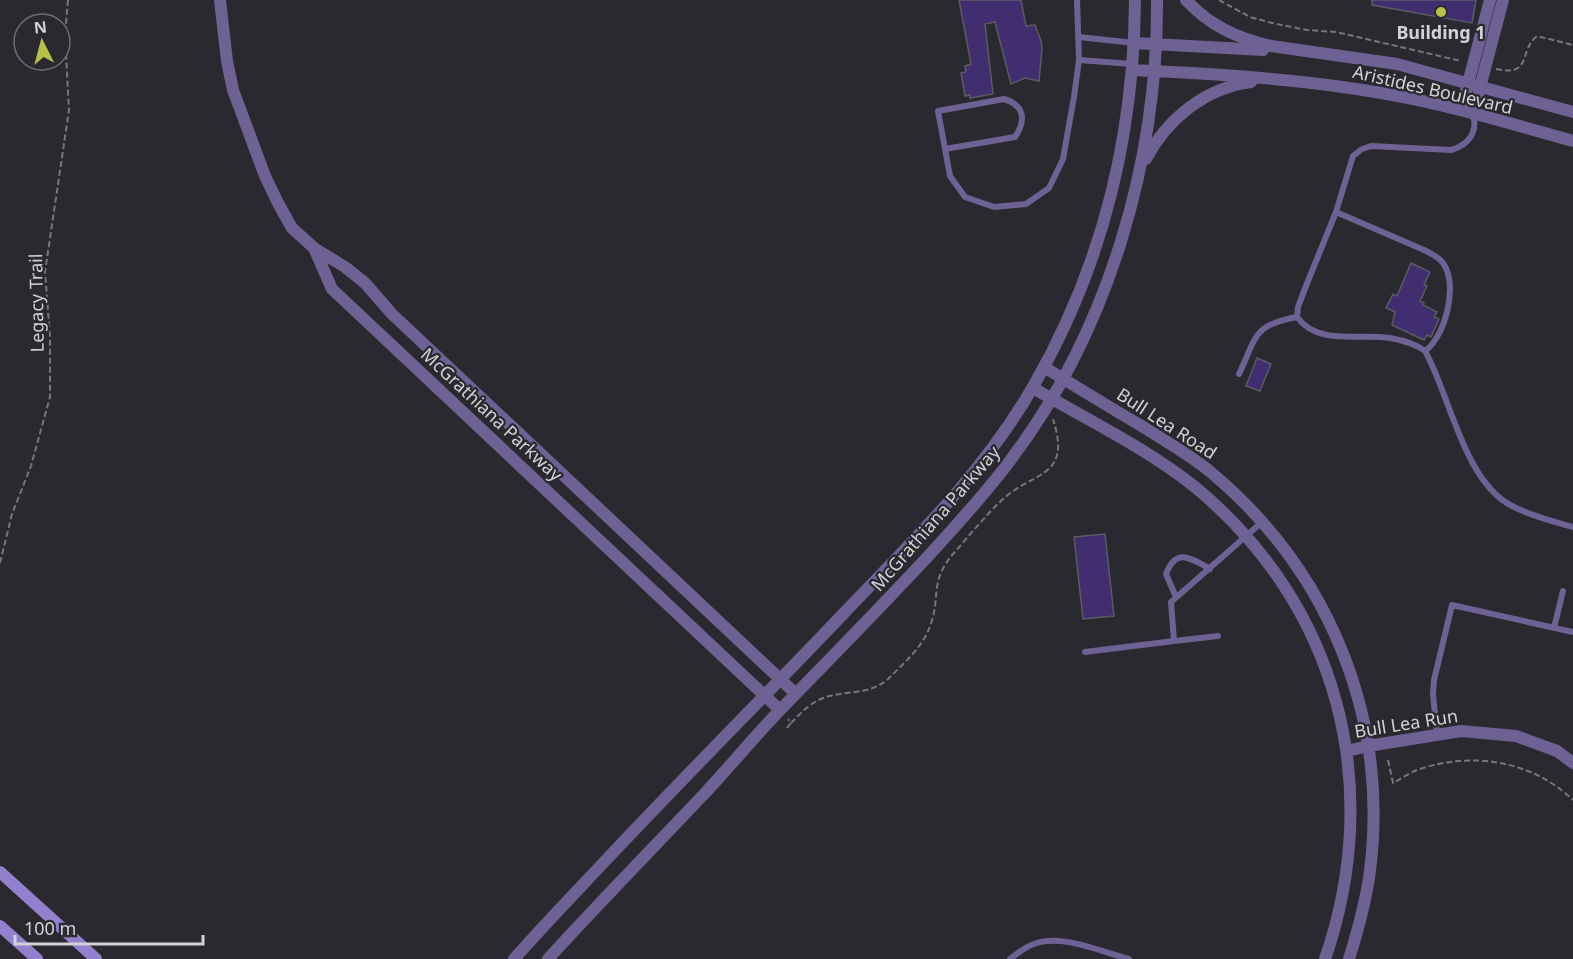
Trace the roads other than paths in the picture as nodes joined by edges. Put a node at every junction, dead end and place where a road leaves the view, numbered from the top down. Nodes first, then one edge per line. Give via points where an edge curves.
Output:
1 (220, 0) edge
2 (1077, 0) edge
3 (1135, 0) edge
4 (1157, 0) edge
5 (1186, 0) edge
6 (1490, 0) edge
7 (1503, 0) edge
8 (1079, 37) junction
9 (1134, 43) junction
10 (1156, 44) junction
11 (1321, 53) junction
12 (1079, 60) junction
13 (1480, 65) junction
14 (1133, 67) junction
15 (1154, 71) junction
16 (1284, 80) junction
17 (1474, 85) junction
18 (1467, 112) junction
19 (1573, 112) edge
20 (1573, 141) edge
21 (945, 149) junction
22 (1140, 171) junction
23 (1336, 212) junction
24 (314, 248) junction
25 (1297, 317) junction
26 (1425, 351) junction
27 (1044, 367) junction
28 (1239, 374) dead end
29 (1062, 378) junction
30 (1033, 388) junction
31 (1051, 399) junction
32 (1263, 522) junction
33 (1573, 527) edge
34 (1247, 537) junction
35 (1210, 568) junction
36 (1563, 591) dead end
37 (1176, 597) junction
38 (1554, 628) junction
39 (1573, 632) edge
40 (1218, 636) dead end
41 (1174, 641) junction
42 (1085, 652) dead end
43 (781, 679) junction
44 (796, 694) junction
45 (765, 695) junction
46 (780, 710) junction
47 (1437, 735) junction
48 (1368, 746) junction
49 (1347, 751) junction
50 (1573, 763) edge
51 (0, 872) edge
52 (0, 926) edge
53 (37, 959) edge
54 (96, 959) edge
55 (514, 959) edge
56 (548, 959) edge
57 (1010, 959) edge
58 (1129, 959) edge
59 (1325, 959) edge
60 (1349, 959) edge

1 - 24 street, McGrathiana Parkway via 233,90 266,176 292,228
2 - 8 lane
3 - 9 street, McGrathiana Parkway
4 - 10 street, McGrathiana Parkway
5 - 11 street, Aristides Boulevard via 1215,26 1233,36
6 - 13 street
7 - 13 street
8 - 9 lane
8 - 12 lane
9 - 10 street, Aristides Boulevard
9 - 14 street, McGrathiana Parkway
10 - 11 street, Aristides Boulevard
10 - 15 street, McGrathiana Parkway
11 - 17 street, Aristides Boulevard via 1397,64
12 - 14 lane
12 - 21 lane via 1064,159 1049,188 1026,204 994,207 965,197 950,176
13 - 17 street
14 - 15 street, Aristides Boulevard
14 - 27 street, McGrathiana Parkway via 1121,155 1104,223 1072,311
15 - 16 street, Aristides Boulevard
15 - 22 street, McGrathiana Parkway
16 - 18 street, Aristides Boulevard via 1390,94
16 - 22 street, Aristides Boulevard via 1243,83 1206,96 1164,132
17 - 18 street
17 - 19 street, Aristides Boulevard
18 - 20 street, Aristides Boulevard
18 - 23 lane via 1476,124 1470,139 1460,148 1362,149 1353,156
21 - 21 lane via 938,111 1004,99 1013,101 1022,113 1023,126 1015,137
22 - 29 street, McGrathiana Parkway via 1108,278
23 - 25 lane
23 - 26 lane via 1424,250 1444,263 1450,293 1444,323 1434,345
24 - 43 street, McGrathiana Parkway via 365,283 392,314
24 - 45 street, McGrathiana Parkway via 332,289
25 - 26 lane via 1313,330 1342,337 1389,338
25 - 28 lane via 1274,321 1259,331
26 - 33 lane via 1471,460 1490,489 1510,506
27 - 29 street, Bull Lea Road
27 - 30 street, McGrathiana Parkway
29 - 31 street, McGrathiana Parkway
29 - 32 street, Bull Lea Road via 1187,454
30 - 31 street, Bull Lea Road
30 - 43 street, McGrathiana Parkway via 1003,434 953,497
31 - 34 street, Bull Lea Road via 1174,472
31 - 44 street, McGrathiana Parkway via 985,494
32 - 34 lane
32 - 48 street, Bull Lea Road via 1300,570 1326,613 1352,678
34 - 35 lane
34 - 49 street, Bull Lea Road via 1287,590 1306,623 1333,691
35 - 37 lane
35 - 37 lane via 1191,558 1179,557 1170,563 1166,574
36 - 38 lane
37 - 41 lane via 1170,606
38 - 39 lane
38 - 47 lane via 1452,605 1434,680
40 - 41 lane
41 - 42 lane
43 - 44 street, McGrathiana Parkway
43 - 45 street, McGrathiana Parkway
44 - 46 street, McGrathiana Parkway
45 - 46 street, McGrathiana Parkway
45 - 55 street, McGrathiana Parkway
46 - 56 street, McGrathiana Parkway
47 - 48 street, Bull Lea Run
47 - 50 street, Bull Lea Run via 1461,731 1516,736 1557,751
48 - 49 street, Bull Lea Run
48 - 60 street, Bull Lea Road via 1373,837 1366,896
49 - 59 street, Bull Lea Road via 1351,847 1341,907
51 - 54 main road
52 - 53 main road
57 - 58 lane via 1035,943 1050,940 1067,941

